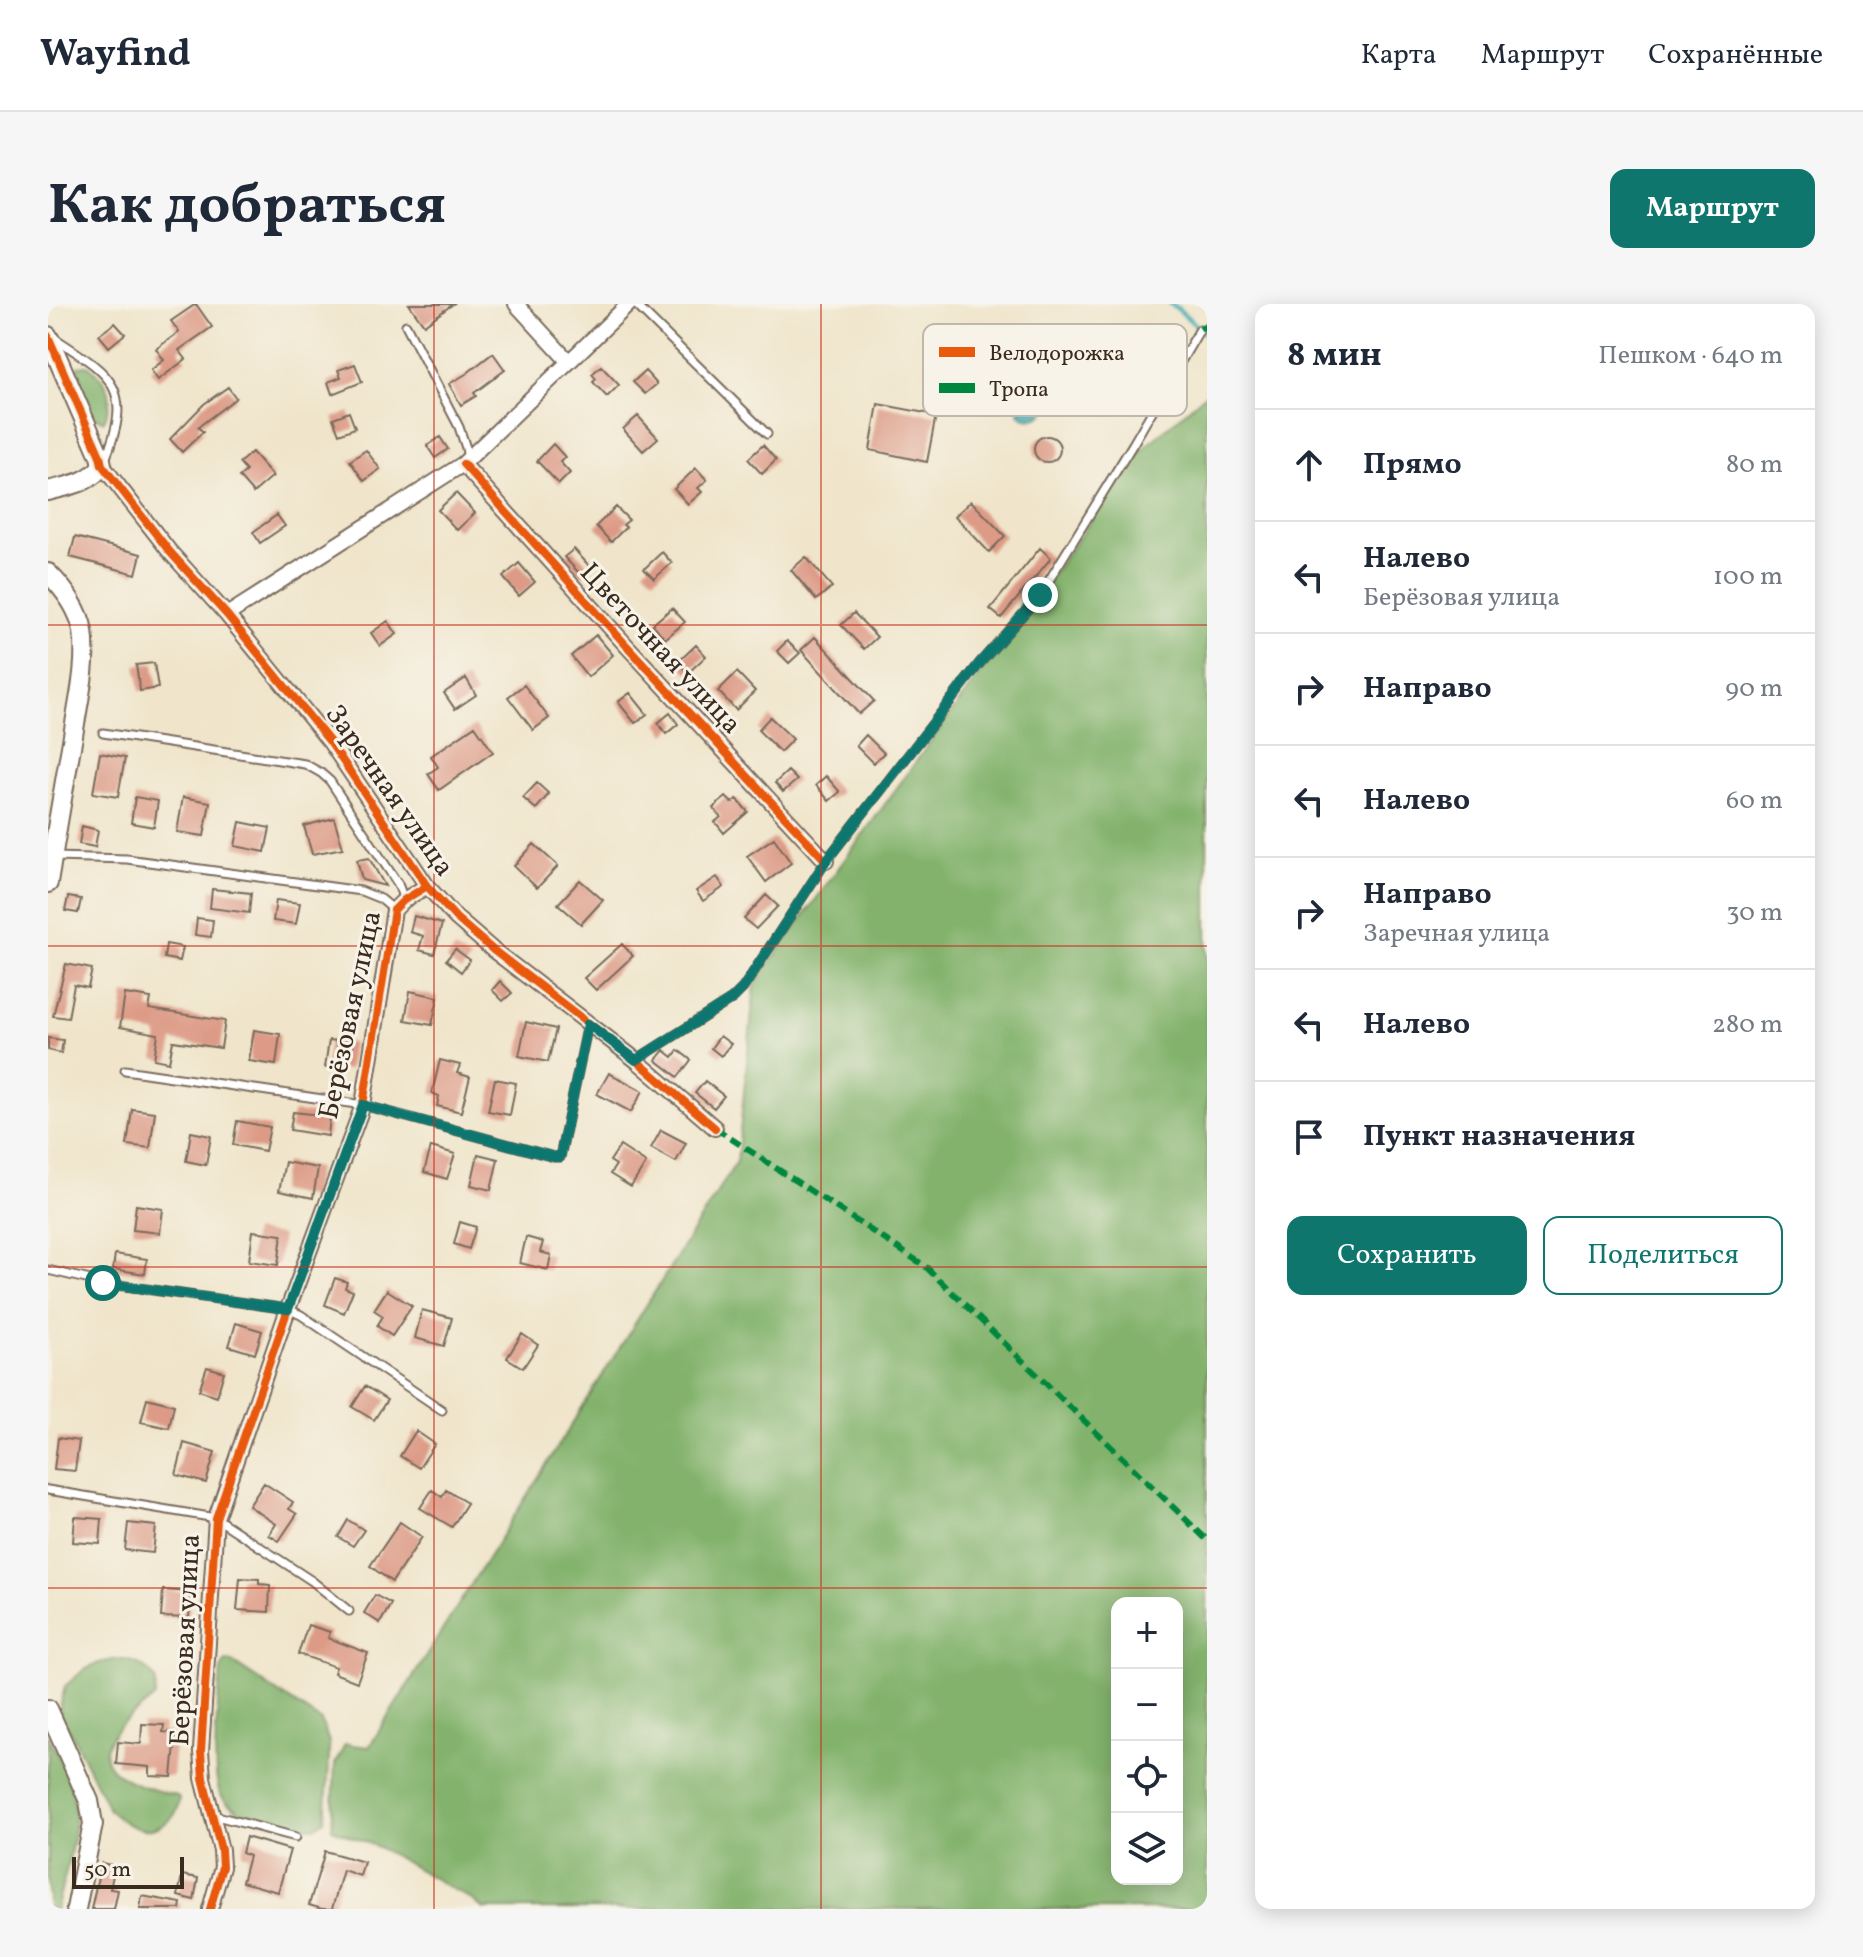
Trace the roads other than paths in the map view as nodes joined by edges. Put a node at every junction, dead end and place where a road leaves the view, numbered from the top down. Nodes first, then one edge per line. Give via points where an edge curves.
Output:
1 (516, 304) edge
2 (632, 304) edge
3 (406, 325) dead end
4 (1200, 329) dead end
5 (48, 335) edge
6 (1187, 351) edge
7 (569, 362) junction
8 (1149, 416) edge
9 (767, 434) dead end
10 (466, 462) junction
11 (102, 465) junction
12 (48, 491) edge
13 (48, 573) edge
14 (227, 615) junction
15 (103, 733) dead end
16 (52, 857) junction
17 (826, 861) junction
18 (48, 883) edge
19 (427, 886) junction
20 (399, 905) junction
21 (588, 1024) junction
22 (636, 1060) junction
23 (125, 1070) dead end
24 (363, 1105) junction
25 (715, 1128) dead end
26 (48, 1270) edge
27 (288, 1309) junction
28 (442, 1410) dead end
29 (48, 1490) edge
30 (216, 1518) junction
31 (349, 1611) dead end
32 (48, 1709) edge
33 (211, 1815) junction
34 (296, 1837) dead end
35 (76, 1909) edge
36 (210, 1909) edge

1 - 7 street
2 - 7 street
2 - 9 lane
3 - 10 lane via 459,427
4 - 6 lane
5 - 11 street, Заречная улица
5 - 11 lane via 109,379 119,412
7 - 10 street
8 - 17 lane via 1040,595 979,664
10 - 14 street
10 - 17 street, Цветочная улица via 636,657
11 - 12 street via 86,480
11 - 14 street, Заречная улица
13 - 16 street via 74,607 85,652
14 - 19 street, Заречная улица via 330,742
15 - 20 lane via 305,764 321,773 398,884
16 - 18 street
16 - 20 lane via 127,859 361,891
17 - 22 lane via 743,988
19 - 20 street, Берёзовая улица
19 - 21 street, Заречная улица via 456,918
20 - 24 street, Берёзовая улица
21 - 22 street, Заречная улица
21 - 24 lane via 560,1157
22 - 25 street, Заречная улица
23 - 24 lane
24 - 27 street, Берёзовая улица
26 - 27 lane via 103,1283
27 - 28 lane
27 - 30 street, Берёзовая улица
29 - 30 lane
30 - 31 lane
30 - 33 street, Берёзовая улица via 201,1751
32 - 35 street via 89,1801 93,1824
33 - 34 lane
33 - 36 street, Берёзовая улица via 222,1867

